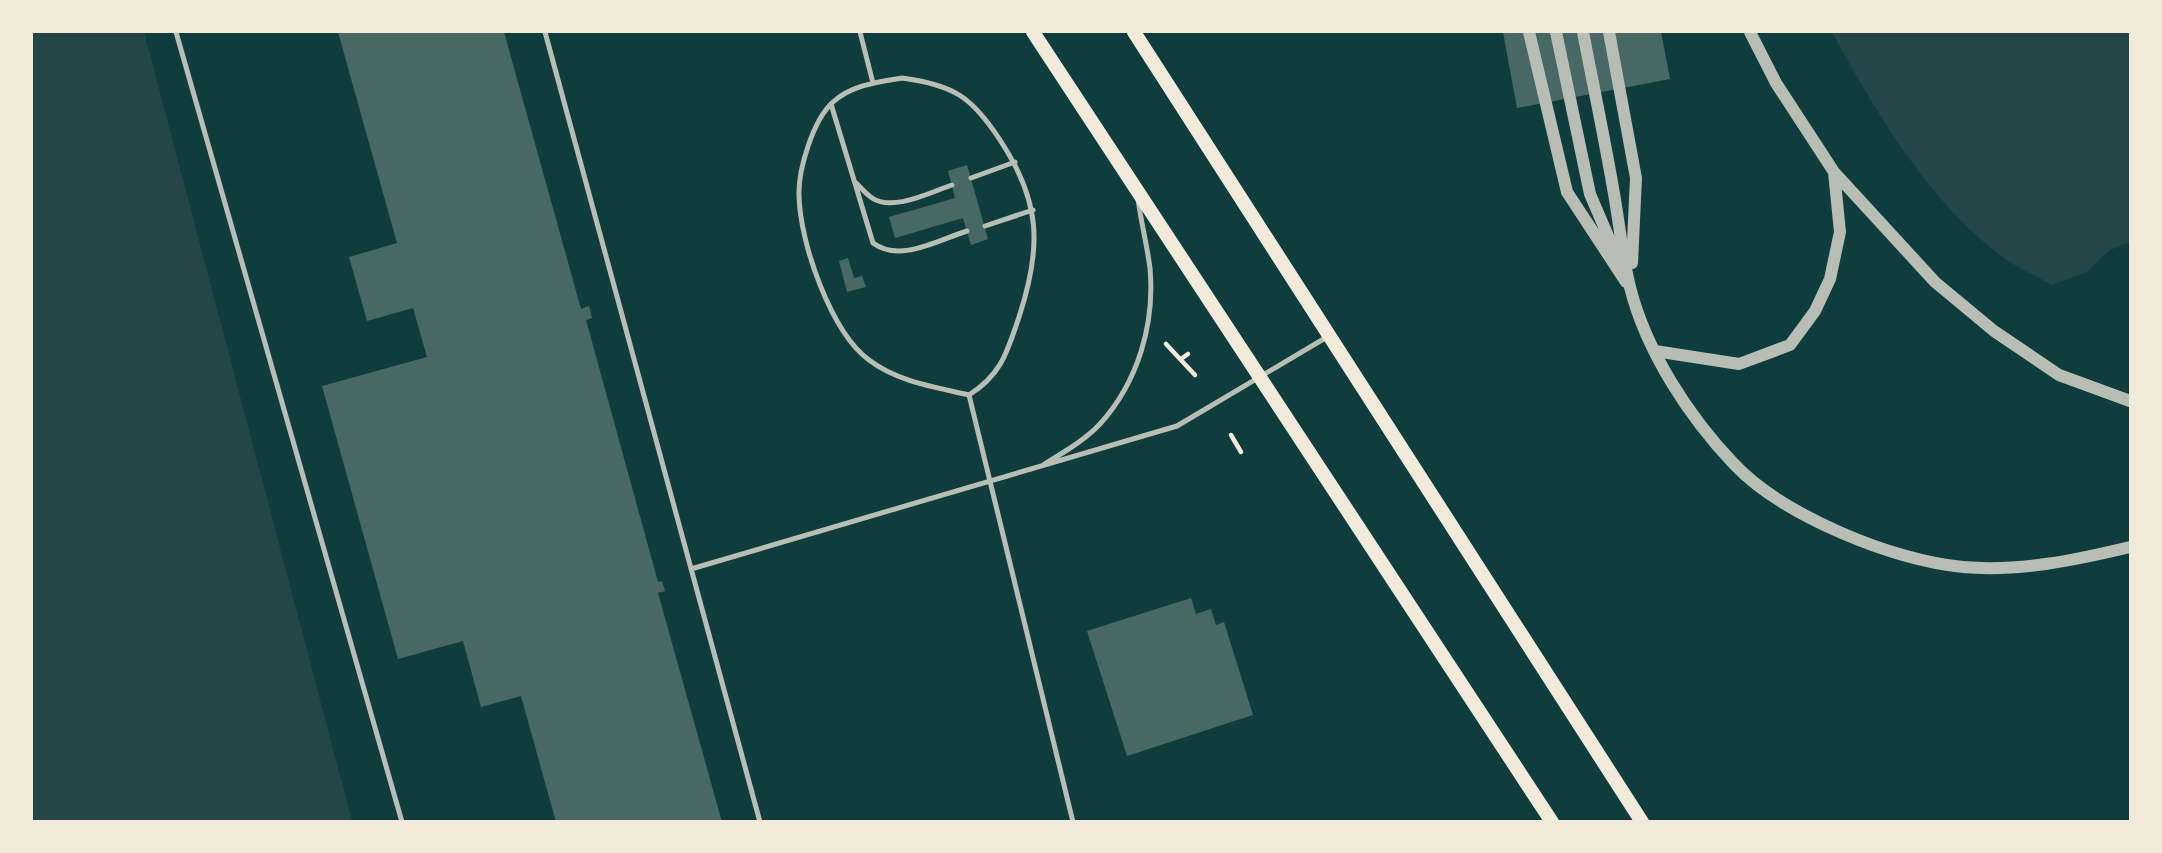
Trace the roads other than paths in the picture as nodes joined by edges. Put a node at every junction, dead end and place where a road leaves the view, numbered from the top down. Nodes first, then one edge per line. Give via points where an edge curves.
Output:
1 (176, 32) edge
2 (545, 32) edge
3 (860, 32) edge
4 (1033, 32) edge
5 (1134, 32) edge
6 (1528, 32) edge
7 (1556, 32) edge
8 (1583, 32) edge
9 (1609, 32) edge
10 (1750, 32) edge
11 (873, 83) junction
12 (831, 104) junction
13 (1015, 162) junction
14 (1834, 172) junction
15 (971, 178) dead end
16 (854, 181) junction
17 (951, 185) dead end
18 (1137, 192) junction
19 (1033, 210) junction
20 (985, 226) dead end
21 (967, 231) dead end
22 (1630, 288) junction
23 (1329, 335) junction
24 (1655, 351) junction
25 (1259, 380) junction
26 (969, 396) junction
27 (2130, 401) edge
28 (1037, 469) junction
29 (991, 484) junction
30 (2130, 547) edge
31 (691, 569) junction
32 (402, 821) edge
33 (760, 821) edge
34 (1073, 821) edge
35 (1552, 821) edge
36 (1642, 821) edge

1 - 32 lane
2 - 31 lane
3 - 11 lane
4 - 18 main road
5 - 23 main road
6 - 22 street via 1567,192
7 - 22 street via 1590,194
8 - 22 street
9 - 22 street via 1636,178
10 - 14 street via 1776,83
11 - 12 lane via 851,90
11 - 13 lane via 902,78 956,90 981,111
12 - 16 lane
12 - 26 lane via 803,162 799,197 809,246 838,323 868,359 894,375
13 - 15 lane
13 - 19 lane
14 - 24 street via 1840,232 1830,279 1815,311 1790,345 1739,364
14 - 27 street via 1935,282 1994,331 2059,375
16 - 17 lane via 874,200 889,202
16 - 21 lane via 873,243 881,250 903,252
18 - 25 main road
18 - 28 lane via 1150,268 1150,301 1139,360 1118,401 1098,425
19 - 20 lane
19 - 26 lane via 1032,270 1005,356 989,382
22 - 24 street
23 - 25 lane
23 - 36 main road
24 - 30 street via 1690,411 1735,466 1783,502 1839,533 1912,557 1962,567 2014,568
25 - 28 lane via 1177,426
25 - 35 main road
26 - 29 lane
28 - 29 lane
29 - 31 lane
29 - 34 lane
31 - 33 lane

